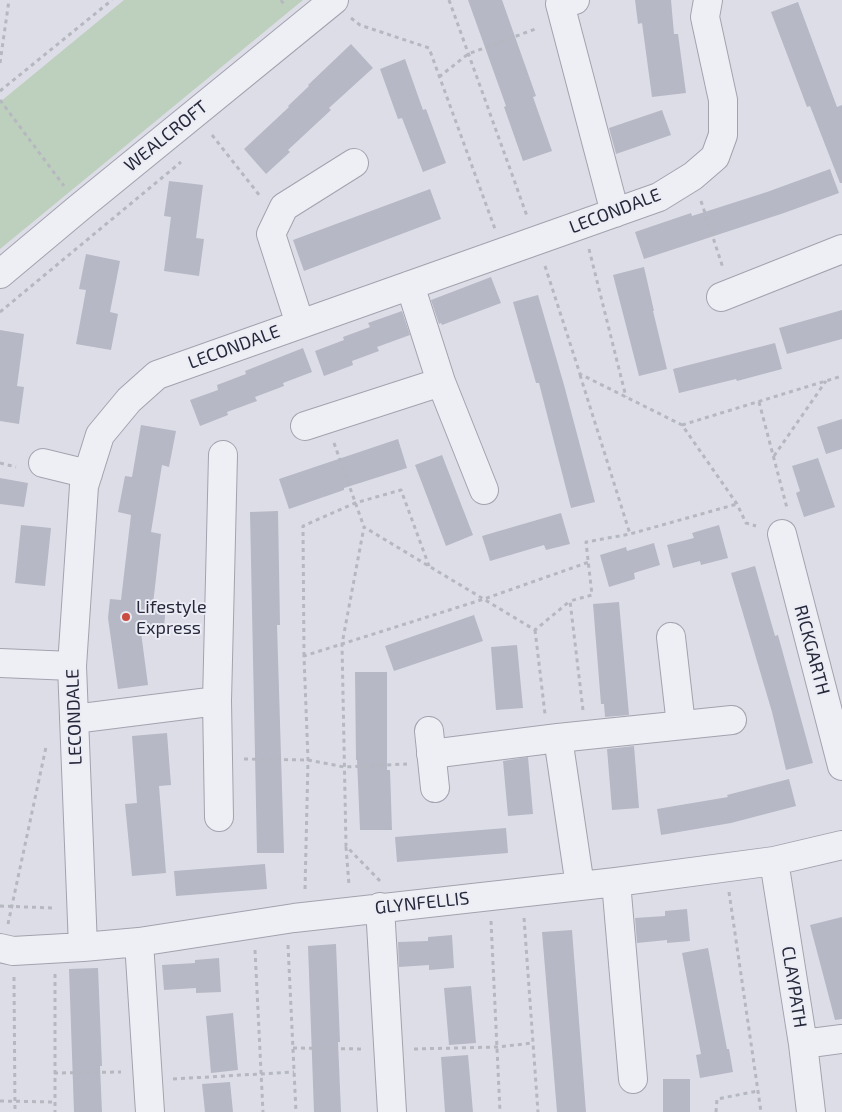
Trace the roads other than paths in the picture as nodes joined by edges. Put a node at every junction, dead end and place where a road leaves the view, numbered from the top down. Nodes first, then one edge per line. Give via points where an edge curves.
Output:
1 (708, 0) edge
2 (332, 1) edge
3 (569, 9) edge
4 (354, 163) dead end
5 (615, 212) junction
6 (842, 248) edge
7 (0, 274) edge
8 (410, 285) junction
9 (726, 295) road end
10 (300, 324) junction
11 (441, 382) junction
12 (316, 423) road end
13 (223, 455) dead end
14 (42, 463) dead end
15 (88, 474) junction
16 (484, 490) dead end
17 (782, 534) road end
18 (671, 637) dead end
19 (0, 663) edge
20 (72, 666) junction
21 (217, 701) junction
22 (74, 719) junction
23 (732, 720) dead end
24 (681, 725) junction
25 (553, 739) junction
26 (432, 759) road end
27 (842, 766) edge
28 (220, 817) dead end
29 (842, 845) edge
30 (774, 862) junction
31 (616, 882) junction
32 (580, 886) junction
33 (380, 907) junction
34 (139, 942) junction
35 (83, 947) junction
36 (7, 949) edge
37 (842, 1039) edge
38 (803, 1044) junction
39 (633, 1079) dead end
40 (150, 1112) edge
41 (392, 1112) edge
42 (812, 1112) edge

1 - 5 street, LECONDALE via 706,17 723,100 723,135 715,158 659,197
2 - 7 street, WEALCROFT
3 - 5 street
4 - 10 street via 284,207 271,234
5 - 8 street, LECONDALE
6 - 9 street
8 - 10 street, LECONDALE
8 - 11 street
10 - 15 street, LECONDALE via 157,374 129,400 100,435
11 - 12 street
11 - 16 street
13 - 21 street
14 - 15 street
15 - 20 street, LECONDALE via 84,486
17 - 27 street, RICKGARTH
18 - 24 street
19 - 20 street
20 - 22 street, LECONDALE
21 - 22 street
21 - 28 street
22 - 35 street, LECONDALE
23 - 24 street
24 - 25 street
25 - 26 street
25 - 32 street
29 - 30 street, GLYNFELLIS
30 - 31 street, GLYNFELLIS
30 - 38 street, CLAYPATH
31 - 32 street, GLYNFELLIS
31 - 39 street
32 - 33 street, GLYNFELLIS
33 - 34 street, GLYNFELLIS
33 - 41 street
34 - 35 street, GLYNFELLIS
34 - 40 street
35 - 36 street, GLYNFELLIS
37 - 38 street
38 - 42 street, CLAYPATH

